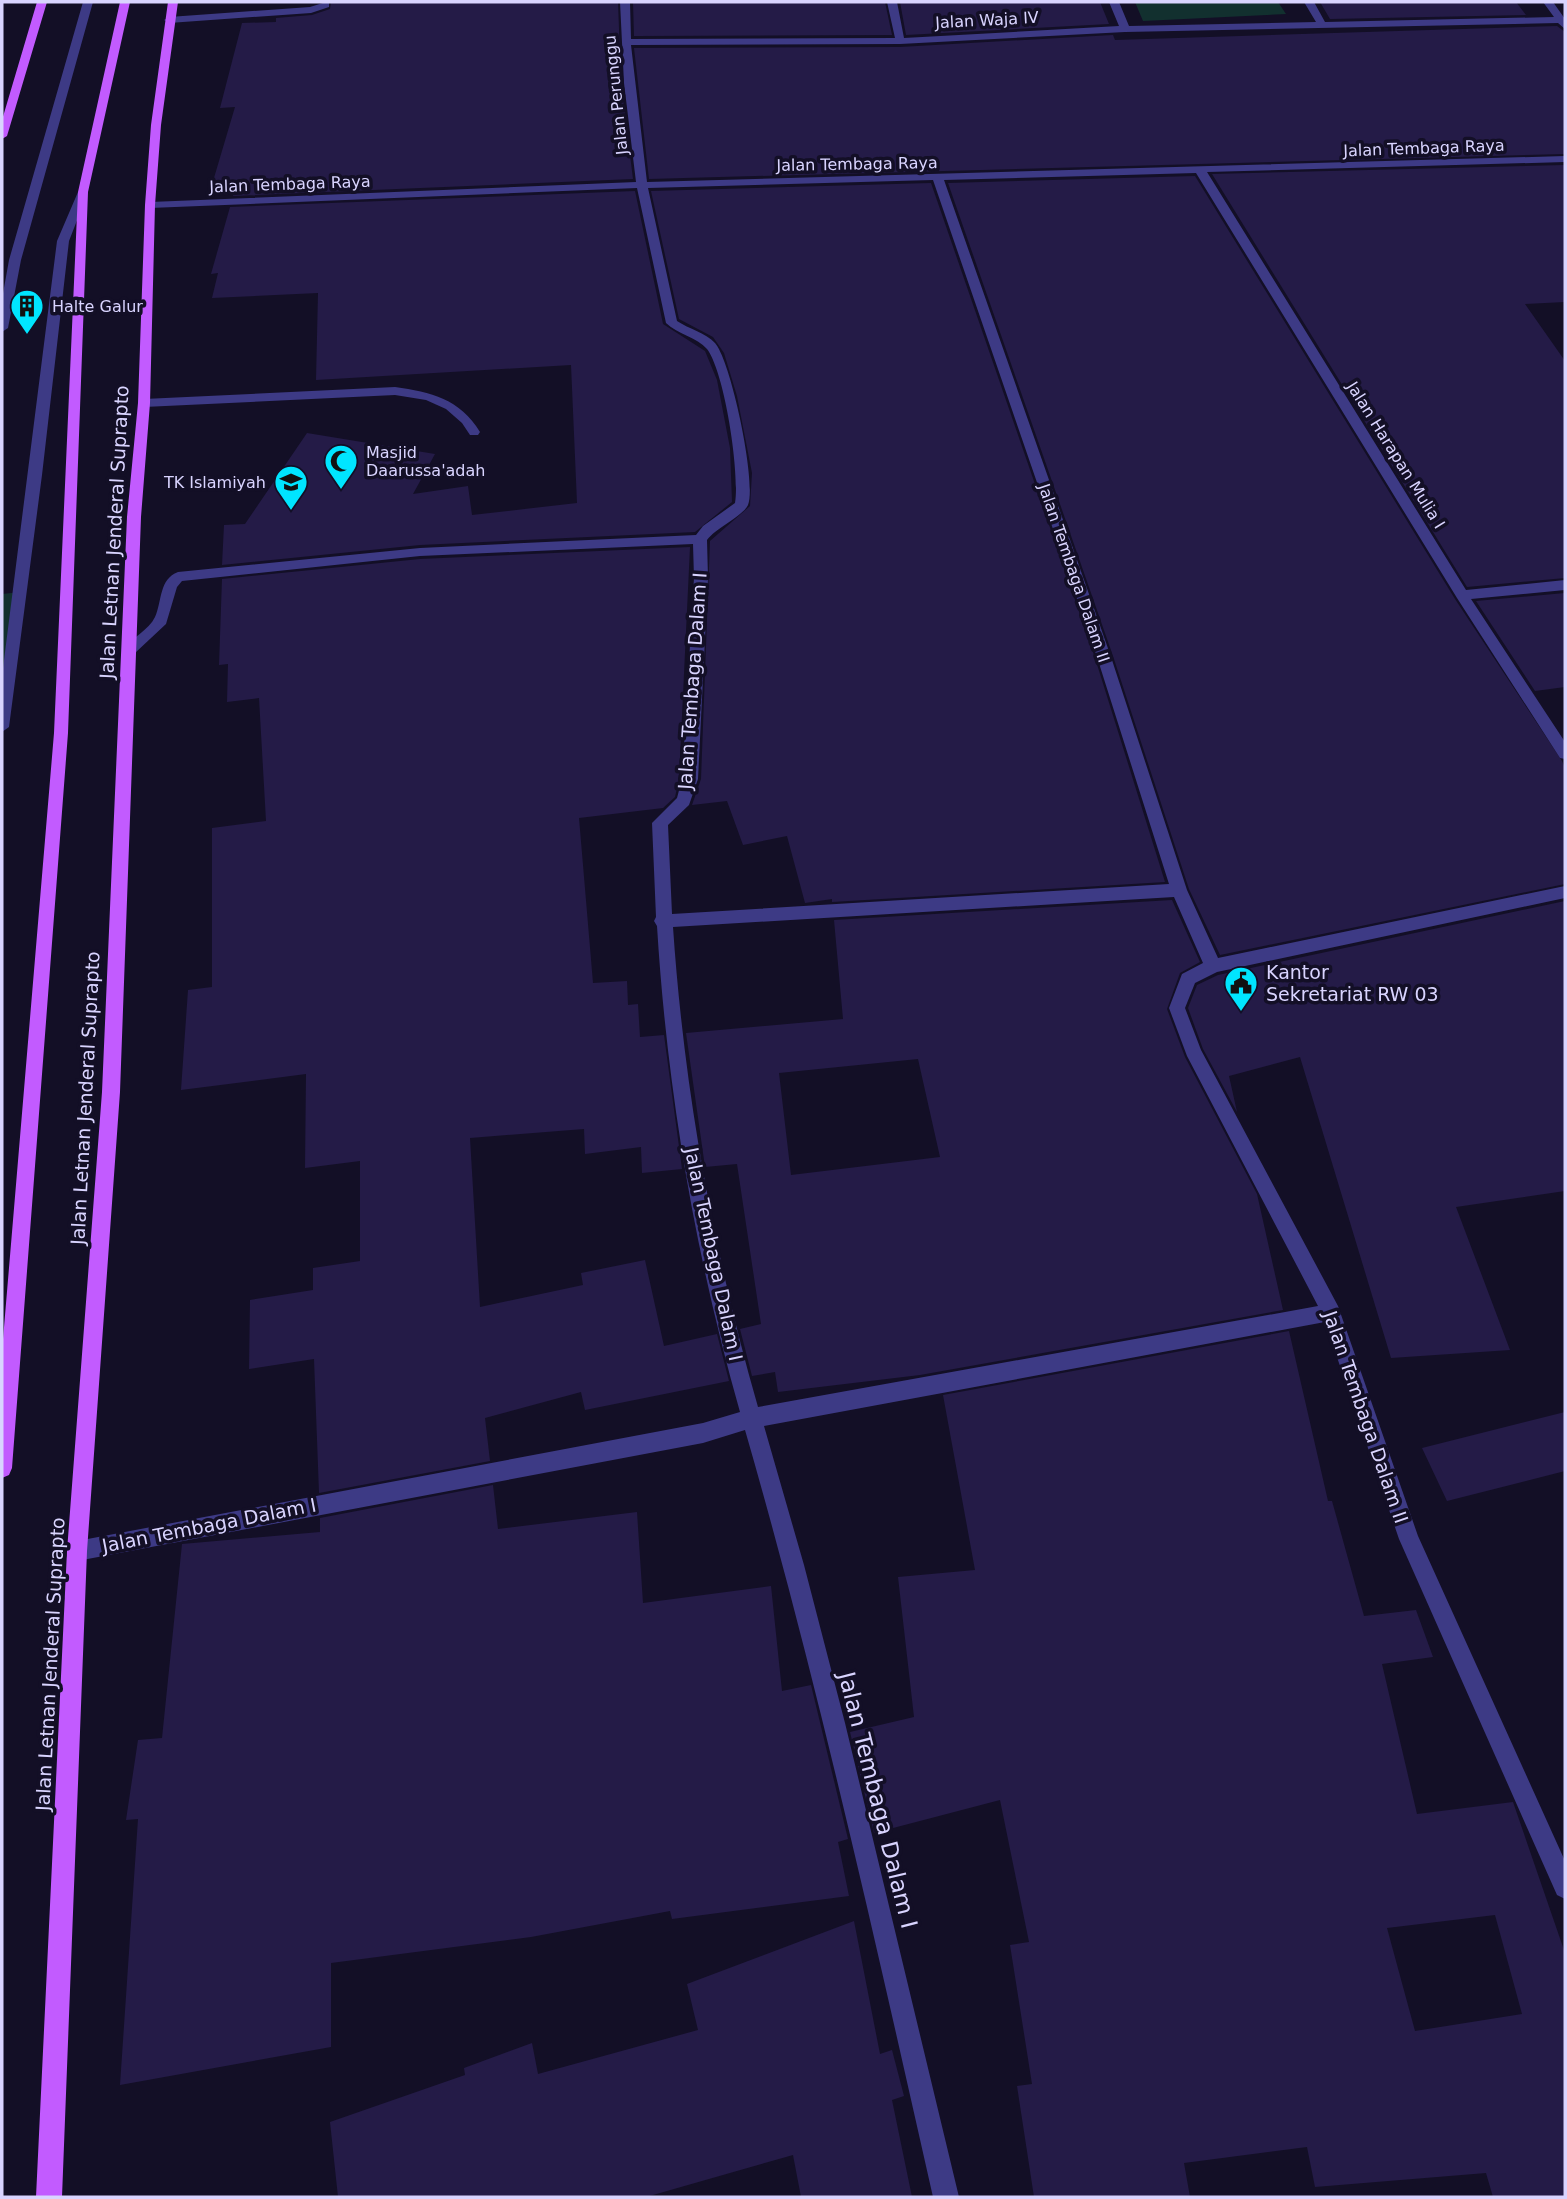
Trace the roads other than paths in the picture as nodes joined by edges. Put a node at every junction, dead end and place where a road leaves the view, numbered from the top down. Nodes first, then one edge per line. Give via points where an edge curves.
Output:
1 (42, 2) edge
2 (88, 2) edge
3 (125, 2) edge
4 (173, 2) edge
5 (625, 2) edge
6 (892, 2) edge
7 (1114, 2) edge
8 (1309, 2) edge
9 (1548, 2) edge
10 (326, 5) dead end
11 (169, 20) junction
12 (1321, 23) junction
13 (1563, 23) edge
14 (1125, 29) junction
15 (900, 41) junction
16 (625, 42) junction
17 (2, 136) edge
18 (1565, 159) edge
19 (1201, 172) junction
20 (938, 178) junction
21 (643, 185) junction
22 (83, 188) junction
23 (150, 205) junction
24 (2, 328) edge
25 (144, 403) junction
26 (474, 432) dead end
27 (700, 539) junction
28 (1565, 585) edge
29 (1462, 595) junction
30 (130, 650) junction
31 (2, 727) edge
32 (1565, 754) edge
33 (1180, 890) junction
34 (1565, 892) edge
35 (662, 922) junction
36 (1213, 966) junction
37 (1331, 1312) junction
38 (753, 1418) junction
39 (2, 1468) edge
40 (76, 1551) junction
41 (1565, 1887) edge
42 (49, 2197) edge
43 (946, 2197) edge

1 - 17 main road
2 - 24 street via 15,260
3 - 22 main road
4 - 11 main road, Jalan Letnan Jenderal Suprapto
5 - 16 street, Jalan Perunggu
6 - 15 street
7 - 14 street
8 - 12 street
9 - 13 street
10 - 11 street via 311,10
11 - 23 main road, Jalan Letnan Jenderal Suprapto
12 - 13 street, Jalan Waja IV
12 - 14 street, Jalan Waja IV
14 - 15 street, Jalan Waja IV
15 - 16 street, Jalan Waja IV
16 - 21 street, Jalan Perunggu
18 - 19 street, Jalan Tembaga Raya
19 - 20 street, Jalan Tembaga Raya
19 - 29 street, Jalan Harapan Mulia I
20 - 21 street, Jalan Tembaga Raya
20 - 33 street, Jalan Tembaga Dalam II
21 - 23 street, Jalan Tembaga Raya
21 - 27 street via 672,323 711,346 723,377 744,481 741,505
22 - 31 street via 63,241
22 - 39 main road via 61,733
23 - 25 main road, Jalan Letnan Jenderal Suprapto
25 - 26 street via 395,391 447,403 467,419
25 - 30 main road, Jalan Letnan Jenderal Suprapto via 134,517
27 - 30 street via 420,552 178,577 170,586 161,621
27 - 35 street, Jalan Tembaga Dalam I via 690,779 684,801 660,823
28 - 29 street
29 - 32 street, Jalan Harapan Mulia I
30 - 40 main road, Jalan Letnan Jenderal Suprapto via 111,1092
33 - 35 street
33 - 36 street, Jalan Tembaga Dalam II
34 - 36 street, Jalan Tembaga Dalam II
35 - 38 street, Jalan Tembaga Dalam I via 691,1158 726,1322
36 - 37 street, Jalan Tembaga Dalam II via 1188,979 1177,1008 1193,1051
37 - 38 street, Jalan Tembaga Dalam I
37 - 41 street, Jalan Tembaga Dalam II via 1409,1539
38 - 40 street, Jalan Tembaga Dalam I via 703,1433
38 - 43 street, Jalan Tembaga Dalam I via 876,1890
40 - 42 main road, Jalan Letnan Jenderal Suprapto

